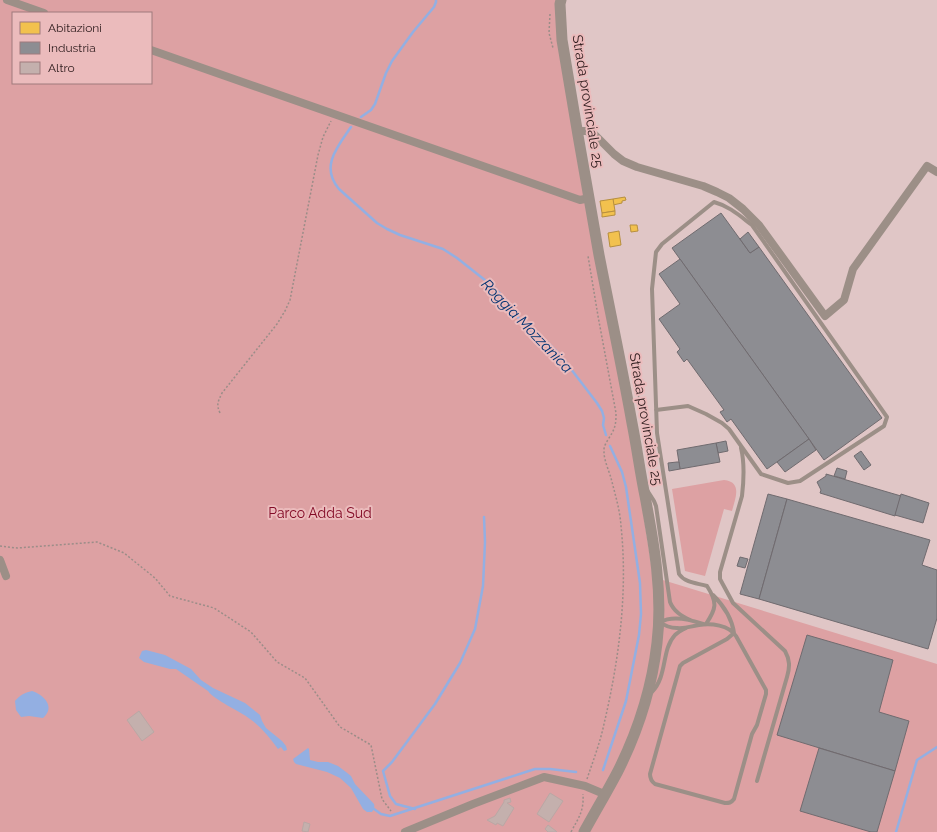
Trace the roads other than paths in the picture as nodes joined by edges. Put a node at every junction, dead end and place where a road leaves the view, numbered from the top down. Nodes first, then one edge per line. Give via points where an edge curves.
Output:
1 (7, 0) edge
2 (561, 0) edge
3 (41, 12) edge
4 (152, 50) edge
5 (577, 131) junction
6 (937, 172) edge
7 (589, 198) junction
8 (656, 410) junction
9 (741, 446) junction
10 (643, 485) junction
11 (0, 560) edge
12 (6, 576) dead end
13 (712, 594) junction
14 (690, 620) junction
15 (659, 622) junction
16 (706, 624) junction
17 (688, 627) junction
18 (734, 633) junction
19 (647, 697) junction
20 (757, 781) dead end
21 (604, 794) junction
22 (405, 832) edge
23 (584, 832) edge

1 - 3 street
2 - 5 street, Strada provinciale 25 via 562,40
4 - 7 street via 580,200
5 - 6 street via 594,134 623,161 703,186 729,198 759,225 825,316 844,300 853,269 927,166
5 - 7 street, Strada provinciale 25
7 - 10 street, Strada provinciale 25
8 - 9 lane via 688,406 722,423
8 - 9 lane via 652,289 656,252 662,244 714,202 723,204 752,225 887,417 884,426 800,481 788,483 761,474
8 - 13 lane via 657,433 679,574 689,582 707,586
9 - 20 lane via 744,466 742,496 720,579 733,603 785,651 789,665
10 - 14 lane via 656,506 670,602 679,614
10 - 15 street, Strada provinciale 25 via 657,568
11 - 12 street
13 - 16 lane via 715,608
13 - 18 lane via 720,602 733,625
14 - 15 lane via 671,618
14 - 16 lane
15 - 17 lane via 676,628
15 - 19 street, Strada provinciale 25
16 - 17 lane
16 - 18 lane via 725,627
17 - 19 lane via 672,640 666,652 661,677
18 - 18 lane via 766,692 734,799 725,803 655,784 650,774 680,666
19 - 21 street, Strada provinciale 25 via 624,758
21 - 22 street via 585,786 544,777
21 - 23 street, Strada provinciale 25

